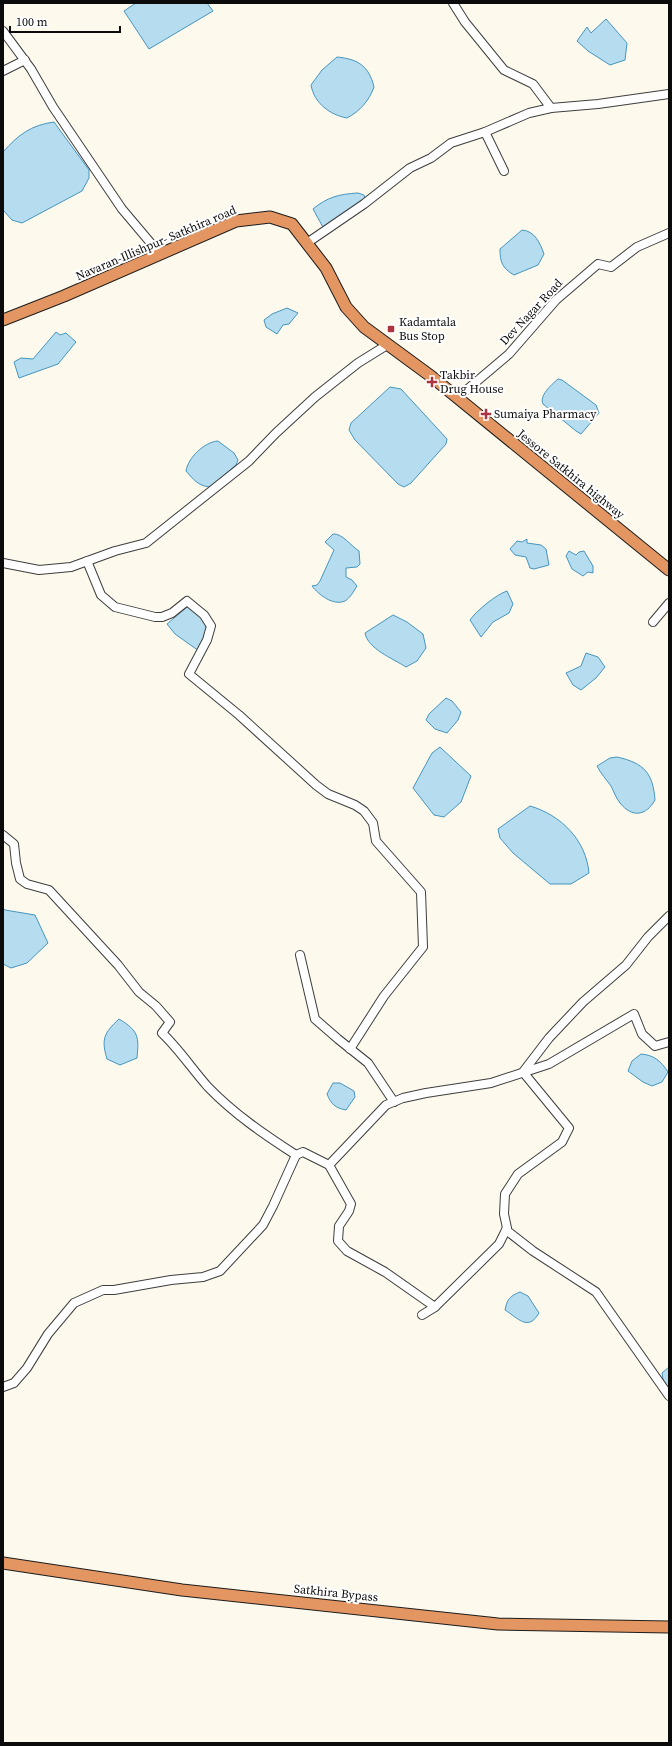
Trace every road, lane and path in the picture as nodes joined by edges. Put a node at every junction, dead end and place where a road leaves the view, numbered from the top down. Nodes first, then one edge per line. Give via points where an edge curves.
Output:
1 (453, 3) edge
2 (3, 32) edge
3 (25, 60) junction
4 (3, 71) edge
5 (669, 94) edge
6 (551, 108) junction
7 (485, 132) junction
8 (504, 171) dead end
9 (669, 233) edge
10 (307, 243) junction
11 (160, 254) junction
12 (346, 307) joint
13 (3, 320) edge
14 (387, 345) junction
15 (457, 398) junction
16 (87, 561) junction
17 (3, 562) edge
18 (669, 570) edge
19 (669, 603) edge
20 (653, 622) dead end
21 (3, 835) edge
22 (669, 916) edge
23 (300, 955) dead end
24 (669, 1042) edge
25 (350, 1049) junction
26 (523, 1072) junction
27 (394, 1102) junction
28 (296, 1155) junction
29 (330, 1165) junction
30 (506, 1230) junction
31 (435, 1307) junction
32 (422, 1315) dead end
33 (3, 1387) edge
34 (669, 1396) edge
35 (3, 1563) edge
36 (669, 1628) edge

1 - 6 street via 504,70 534,84
2 - 3 street
3 - 4 street
3 - 11 street via 53,107 122,209
5 - 6 street
6 - 7 street via 529,113
7 - 8 street
7 - 10 street via 451,143 431,158 410,168 364,204
9 - 15 street, Dev Nagar Road via 637,247 611,267 598,264 556,300 509,354
10 - 11 highway, Navaran-Illishpur- Satkhira road via 292,224 262,217 236,220
10 - 12 highway, Navaran-Illishpur- Satkhira road via 326,268
11 - 13 highway, Navaran-Illishpur- Satkhira road
12 - 14 highway, Jessore Satkhira highway via 364,327
14 - 15 highway, Jessore Satkhira highway
14 - 16 street via 358,363 315,397 249,462 146,542
15 - 18 highway, Jessore Satkhira highway
16 - 17 street via 39,570
16 - 25 street via 101,595 115,607 162,617 172,613 187,601 204,615 210,626 207,640 189,674 239,715 316,786 364,811 373,823 376,841 421,892 423,947 384,996
19 - 20 street
21 - 28 street via 14,844 20,879 49,890 118,964 139,992 163,1013 170,1022 162,1033 209,1087 258,1131
22 - 26 street via 626,965 583,1002 549,1038
23 - 25 street via 316,1019
24 - 26 street via 655,1046 642,1034 634,1014 550,1064
25 - 27 street via 368,1063
26 - 27 street via 490,1083 426,1093
26 - 30 street via 569,1128 562,1142 518,1174 505,1194
27 - 29 street via 386,1105
28 - 29 street via 303,1152
28 - 33 street via 263,1225 220,1271 203,1277 104,1290 74,1303 48,1334 27,1368 14,1382
29 - 31 street via 351,1204 340,1226 338,1241 347,1251 385,1272
30 - 31 street via 499,1244
30 - 34 street via 532,1251 596,1292
31 - 32 street
35 - 36 highway, Satkhira Bypass via 182,1590 498,1624

